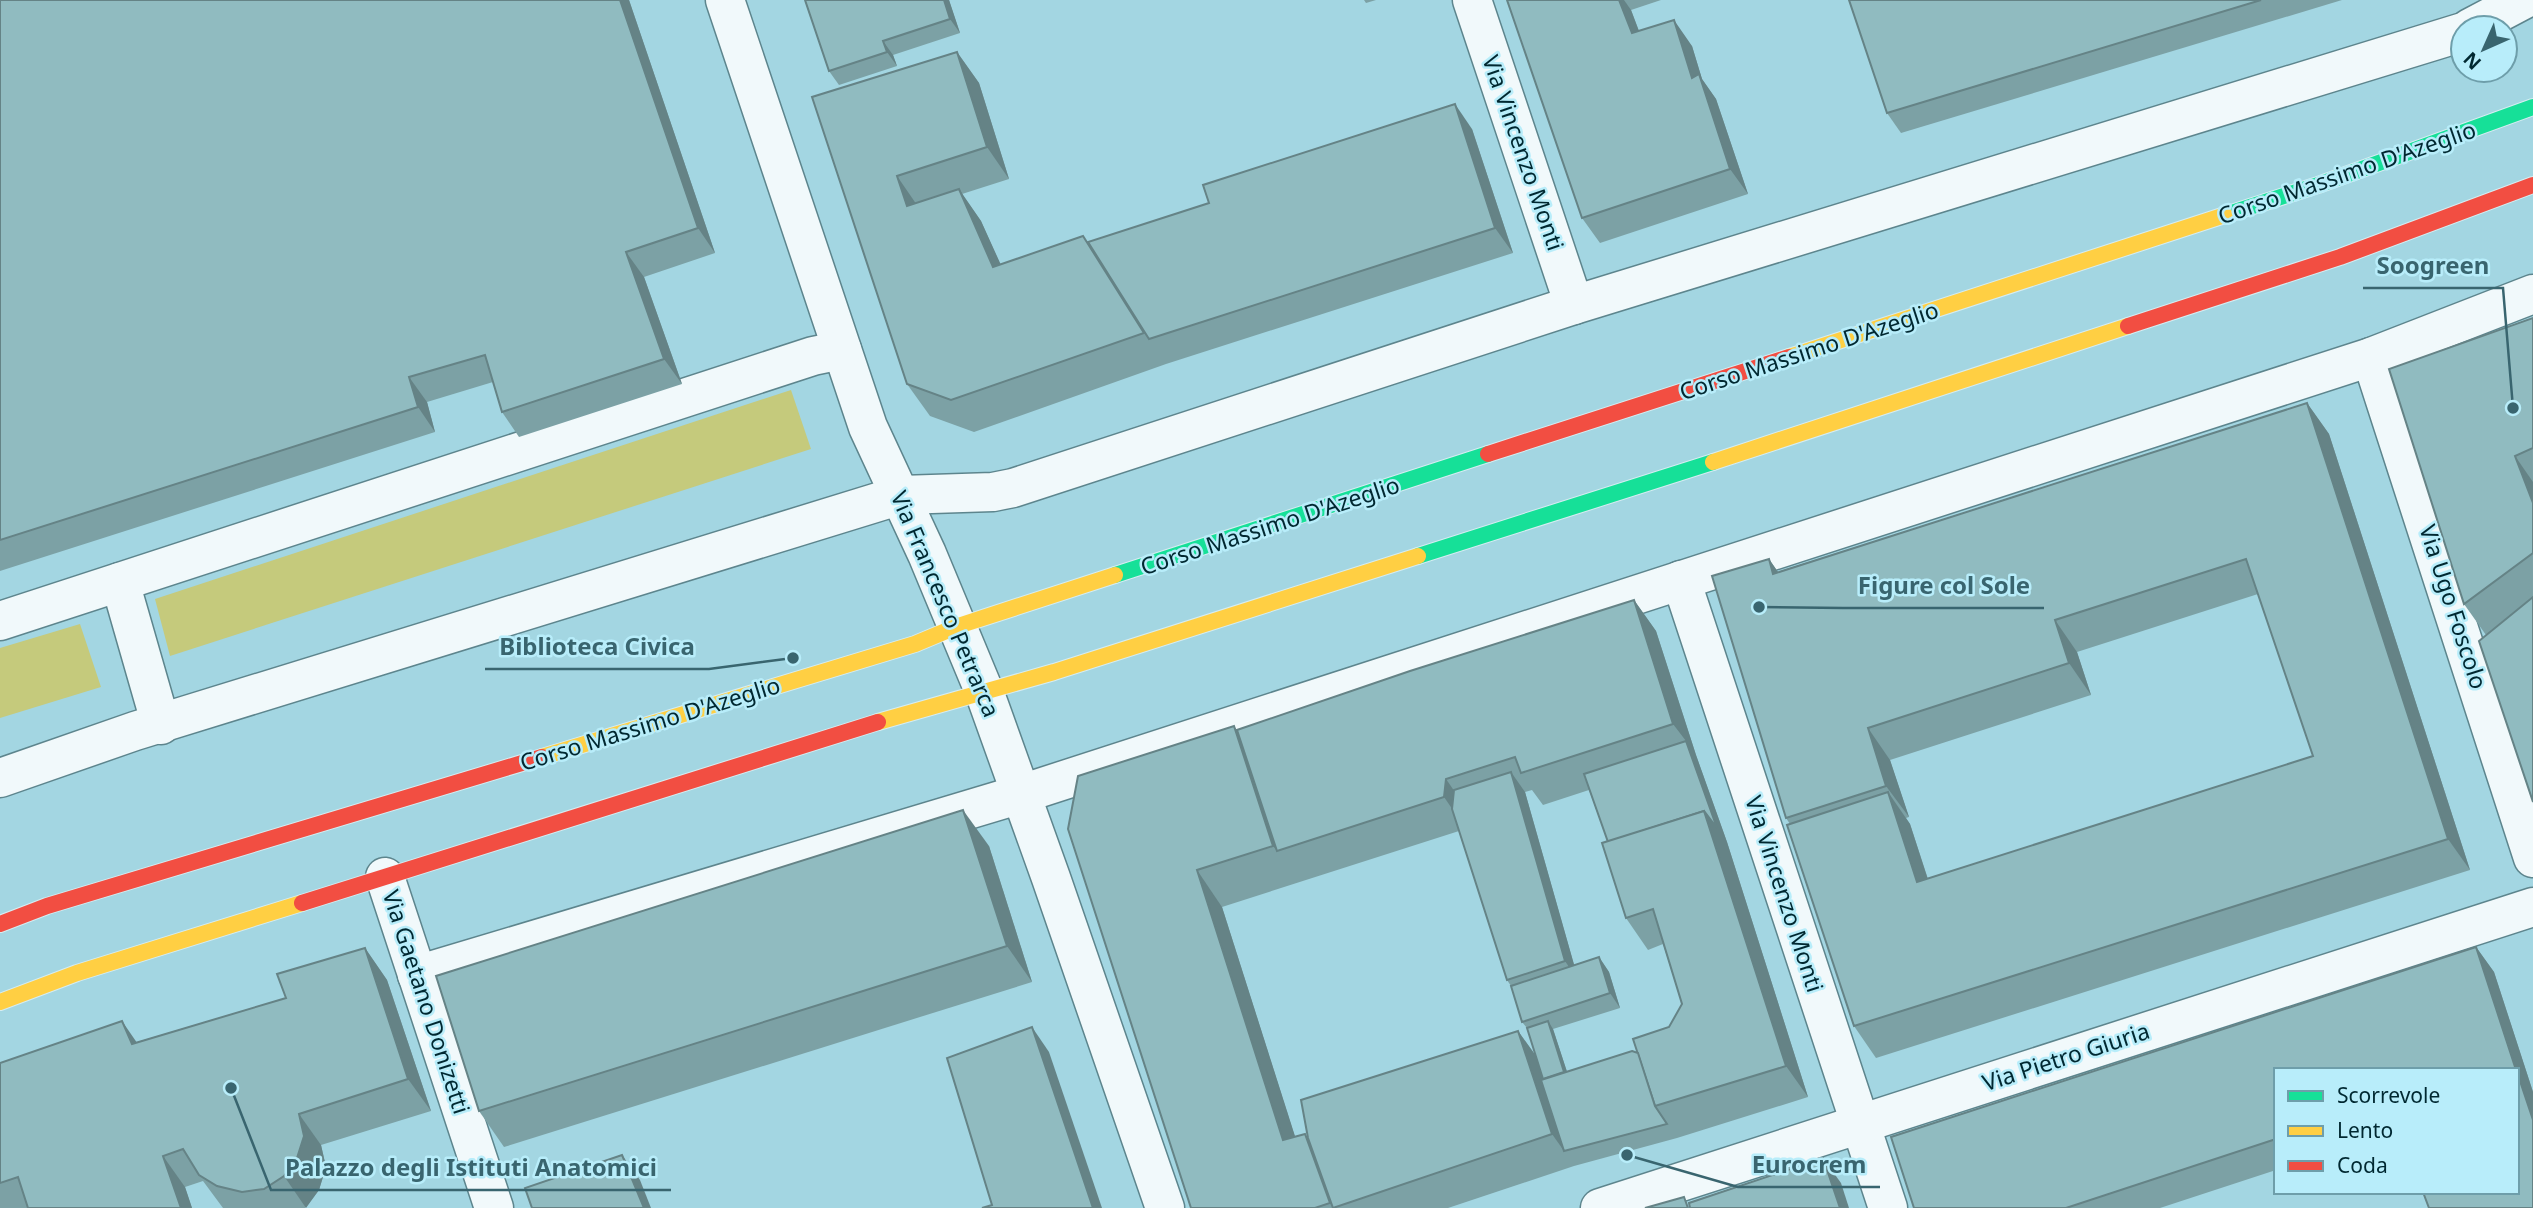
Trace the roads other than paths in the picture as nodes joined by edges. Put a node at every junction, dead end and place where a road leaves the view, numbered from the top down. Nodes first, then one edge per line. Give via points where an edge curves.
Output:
1 (725, 0) edge
2 (1472, 0) edge
3 (2523, 0) edge
4 (2496, 14) edge
5 (2449, 36) edge
6 (2533, 107) edge
7 (2533, 185) edge
8 (2533, 294) edge
9 (1574, 305) junction
10 (842, 350) junction
11 (2371, 357) junction
12 (901, 495) junction
13 (1681, 580) junction
14 (120, 582) junction
15 (0, 621) edge
16 (958, 626) junction
17 (984, 691) junction
18 (161, 724) junction
19 (0, 778) edge
20 (1021, 794) junction
21 (2533, 858) edge
22 (385, 877) junction
23 (2533, 907) edge
24 (0, 924) edge
25 (417, 975) junction
26 (0, 1002) edge
27 (1861, 1124) junction
28 (494, 1208) edge
29 (1165, 1208) edge
30 (1600, 1208) edge
31 (1888, 1208) edge

1 - 10 street, Via Francesco Petrarca
2 - 9 street, Via Vincenzo Monti
3 - 4 street
5 - 9 street
6 - 16 main road, Corso Massimo D'Azeglio via 2318,186
7 - 17 main road via 2340,257 1622,491
8 - 11 street
9 - 12 street via 1013,488
10 - 12 street, Via Francesco Petrarca via 875,446
10 - 14 street
11 - 13 street
11 - 21 street, Via Ugo Foscolo
12 - 16 street, Via Francesco Petrarca
12 - 18 street
13 - 20 street
13 - 27 street, Via Vincenzo Monti
14 - 15 street
14 - 18 street
16 - 17 street, Via Francesco Petrarca
16 - 24 main road, Corso Massimo D'Azeglio via 915,644
17 - 20 street, Via Francesco Petrarca
17 - 22 main road
18 - 19 street
20 - 25 street
20 - 29 street, Via Francesco Petrarca
22 - 25 street, Via Gaetano Donizetti
22 - 26 main road via 77,973
23 - 27 street, Via Pietro Giuria
25 - 28 street, Via Gaetano Donizetti
27 - 30 street, Via Pietro Giuria
27 - 31 street, Via Vincenzo Monti

